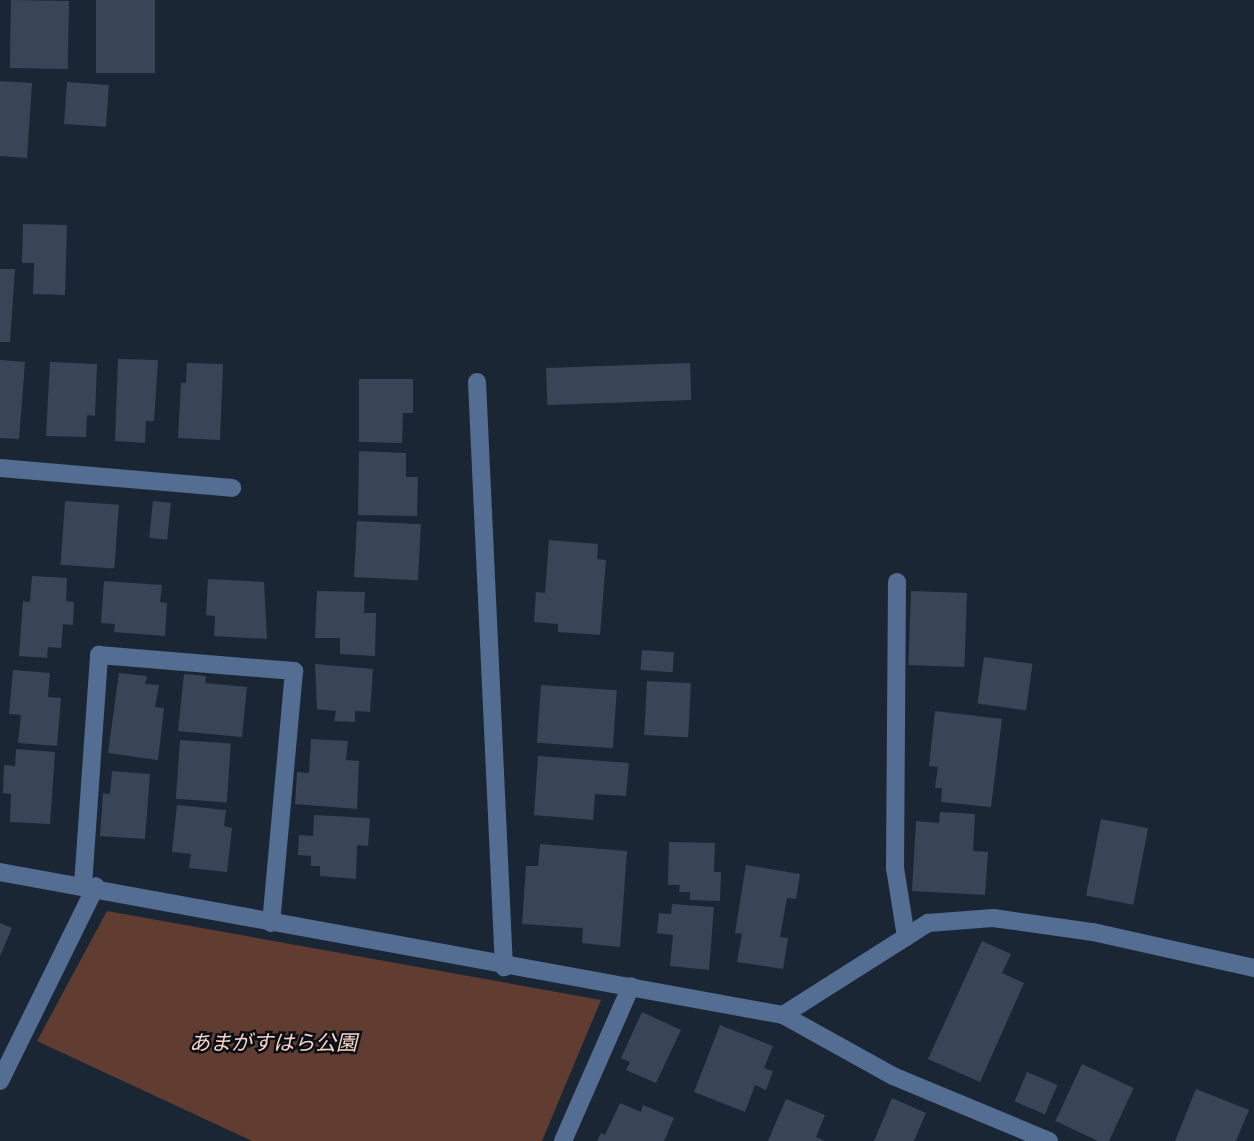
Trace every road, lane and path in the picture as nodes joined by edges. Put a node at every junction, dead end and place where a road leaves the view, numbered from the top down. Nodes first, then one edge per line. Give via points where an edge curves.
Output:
1 (477, 382) dead end
2 (0, 468) edge
3 (232, 488) dead end
4 (897, 582) dead end
5 (0, 872) edge
6 (89, 886) junction
7 (271, 923) junction
8 (906, 937) junction
9 (504, 967) junction
10 (1254, 968) edge
11 (631, 986) junction
12 (783, 1015) junction
13 (0, 1081) edge
14 (563, 1141) edge
15 (1049, 1141) edge

1 - 9 street
2 - 3 street
4 - 8 street via 895,868
5 - 6 street
6 - 7 street
6 - 7 street via 99,655 294,671
6 - 13 street
7 - 9 street
8 - 10 street via 928,923 993,918 1093,932
8 - 12 street
9 - 11 street
11 - 12 street
11 - 14 street
12 - 15 street via 893,1076

